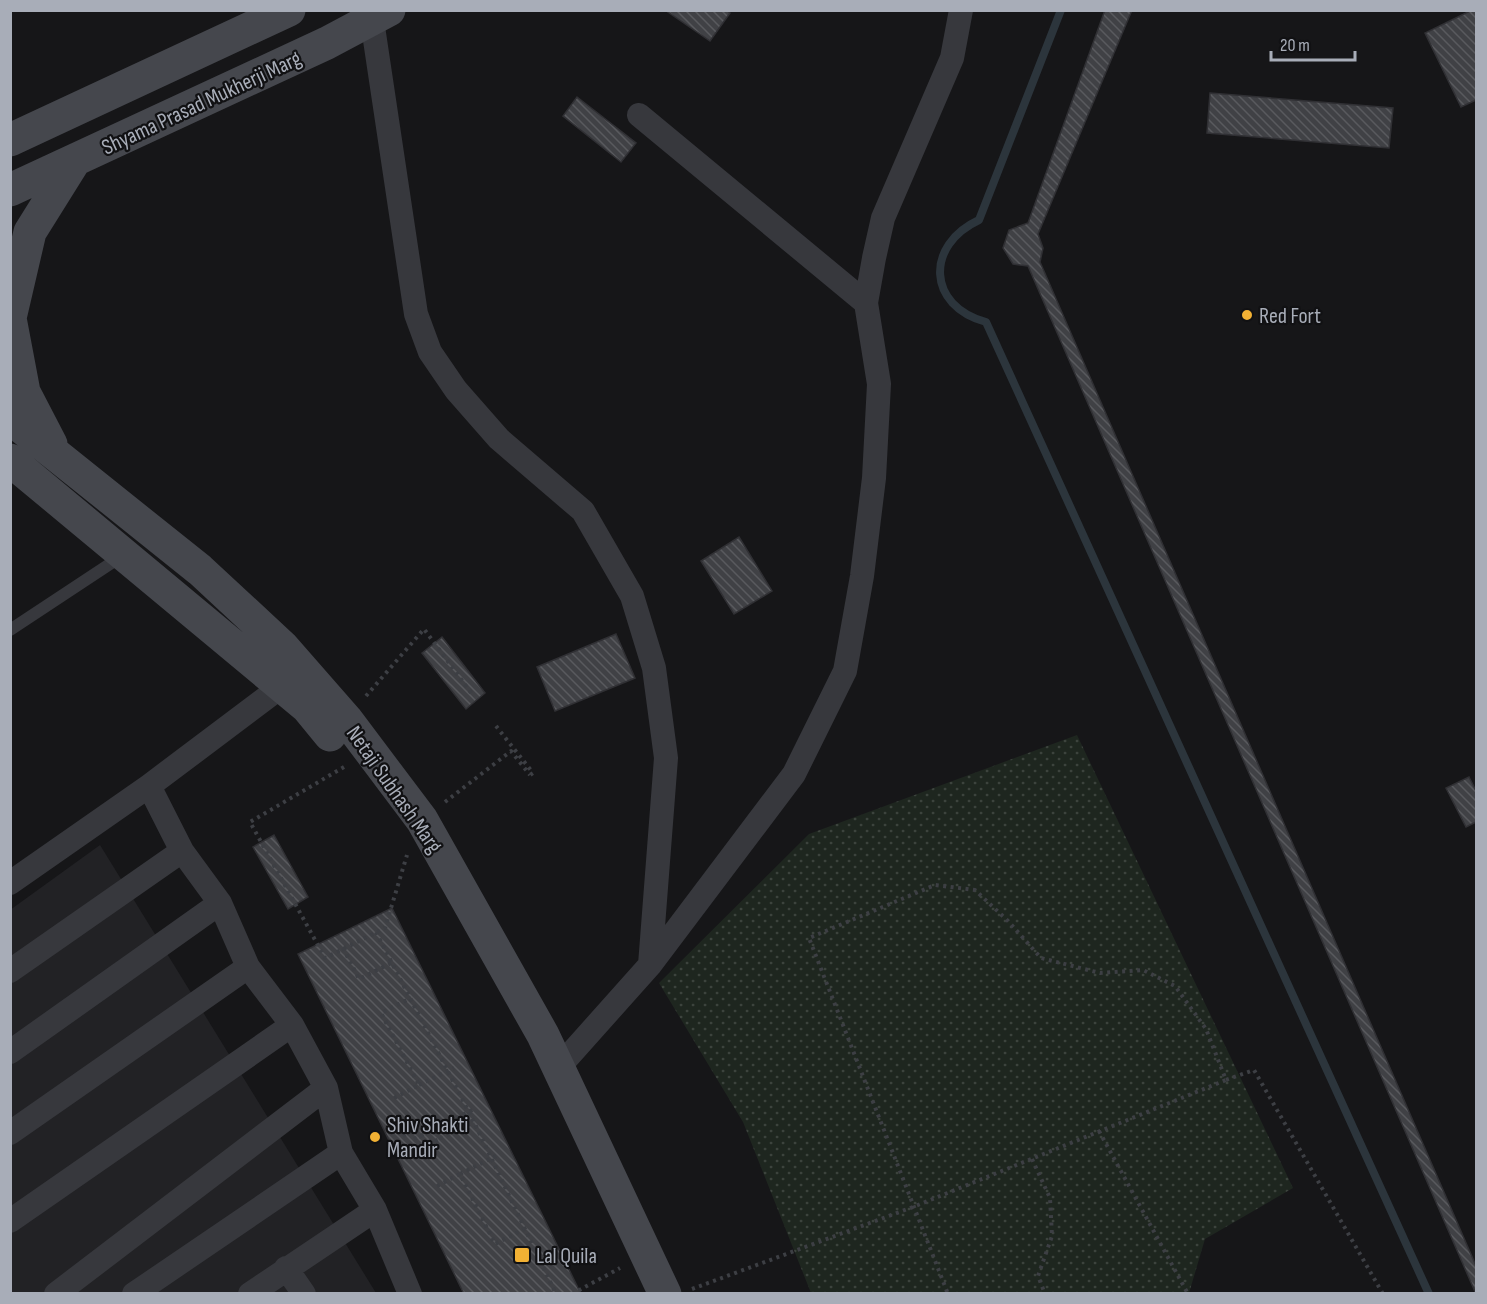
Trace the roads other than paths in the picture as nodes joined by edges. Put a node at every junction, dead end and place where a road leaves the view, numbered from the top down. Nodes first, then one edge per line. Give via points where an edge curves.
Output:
1 (289, 10) edge
2 (961, 10) edge
3 (381, 15) edge
4 (639, 115) dead end
5 (10, 140) edge
6 (75, 160) junction
7 (10, 190) edge
8 (866, 303) junction
9 (10, 318) edge
10 (10, 418) edge
11 (57, 455) junction
12 (10, 460) edge
13 (125, 554) junction
14 (10, 630) edge
15 (282, 686) junction
16 (149, 786) junction
17 (418, 828) junction
18 (182, 851) junction
19 (10, 883) edge
20 (220, 903) junction
21 (650, 965) junction
22 (248, 967) junction
23 (10, 971) edge
24 (292, 1025) junction
25 (10, 1052) edge
26 (559, 1067) junction
27 (326, 1088) junction
28 (10, 1133) edge
29 (341, 1154) junction
30 (375, 1210) junction
31 (10, 1221) edge
32 (286, 1268) junction
33 (56, 1293) edge
34 (134, 1293) edge
35 (250, 1293) edge
36 (304, 1293) edge
37 (410, 1293) edge
38 (645, 1293) edge
39 (665, 1293) edge

1 - 5 main road, Shyama Prasad Mukherji Marg
2 - 8 street via 952,58 883,218
3 - 6 main road, Shyama Prasad Mukherji Marg
3 - 21 street via 416,314 430,352 456,390 499,439 583,511 632,596 654,668 666,758
4 - 8 street
6 - 7 main road, Shyama Prasad Mukherji Marg
6 - 9 main road via 30,231
8 - 21 street via 879,384 874,478 845,671 794,774
9 - 11 main road via 24,392
10 - 11 main road, Netaji Subhash Marg
11 - 17 main road, Netaji Subhash Marg via 200,570 283,647 346,718
12 - 13 main road, Netaji Subhash Marg
13 - 14 lane
13 - 15 main road, Netaji Subhash Marg
15 - 16 street
15 - 17 main road, Netaji Subhash Marg via 307,707 352,762
16 - 18 street
16 - 19 street
17 - 26 main road, Netaji Subhash Marg
17 - 38 main road, Netaji Subhash Marg via 529,1044
18 - 20 street
18 - 23 street
20 - 22 street
20 - 25 street
21 - 26 street
22 - 24 street
22 - 28 street
24 - 27 street
24 - 31 street
26 - 39 main road, Netaji Subhash Marg
27 - 29 street
27 - 33 street
29 - 30 street
29 - 34 street
30 - 32 street
30 - 37 street
32 - 35 street
32 - 36 street

